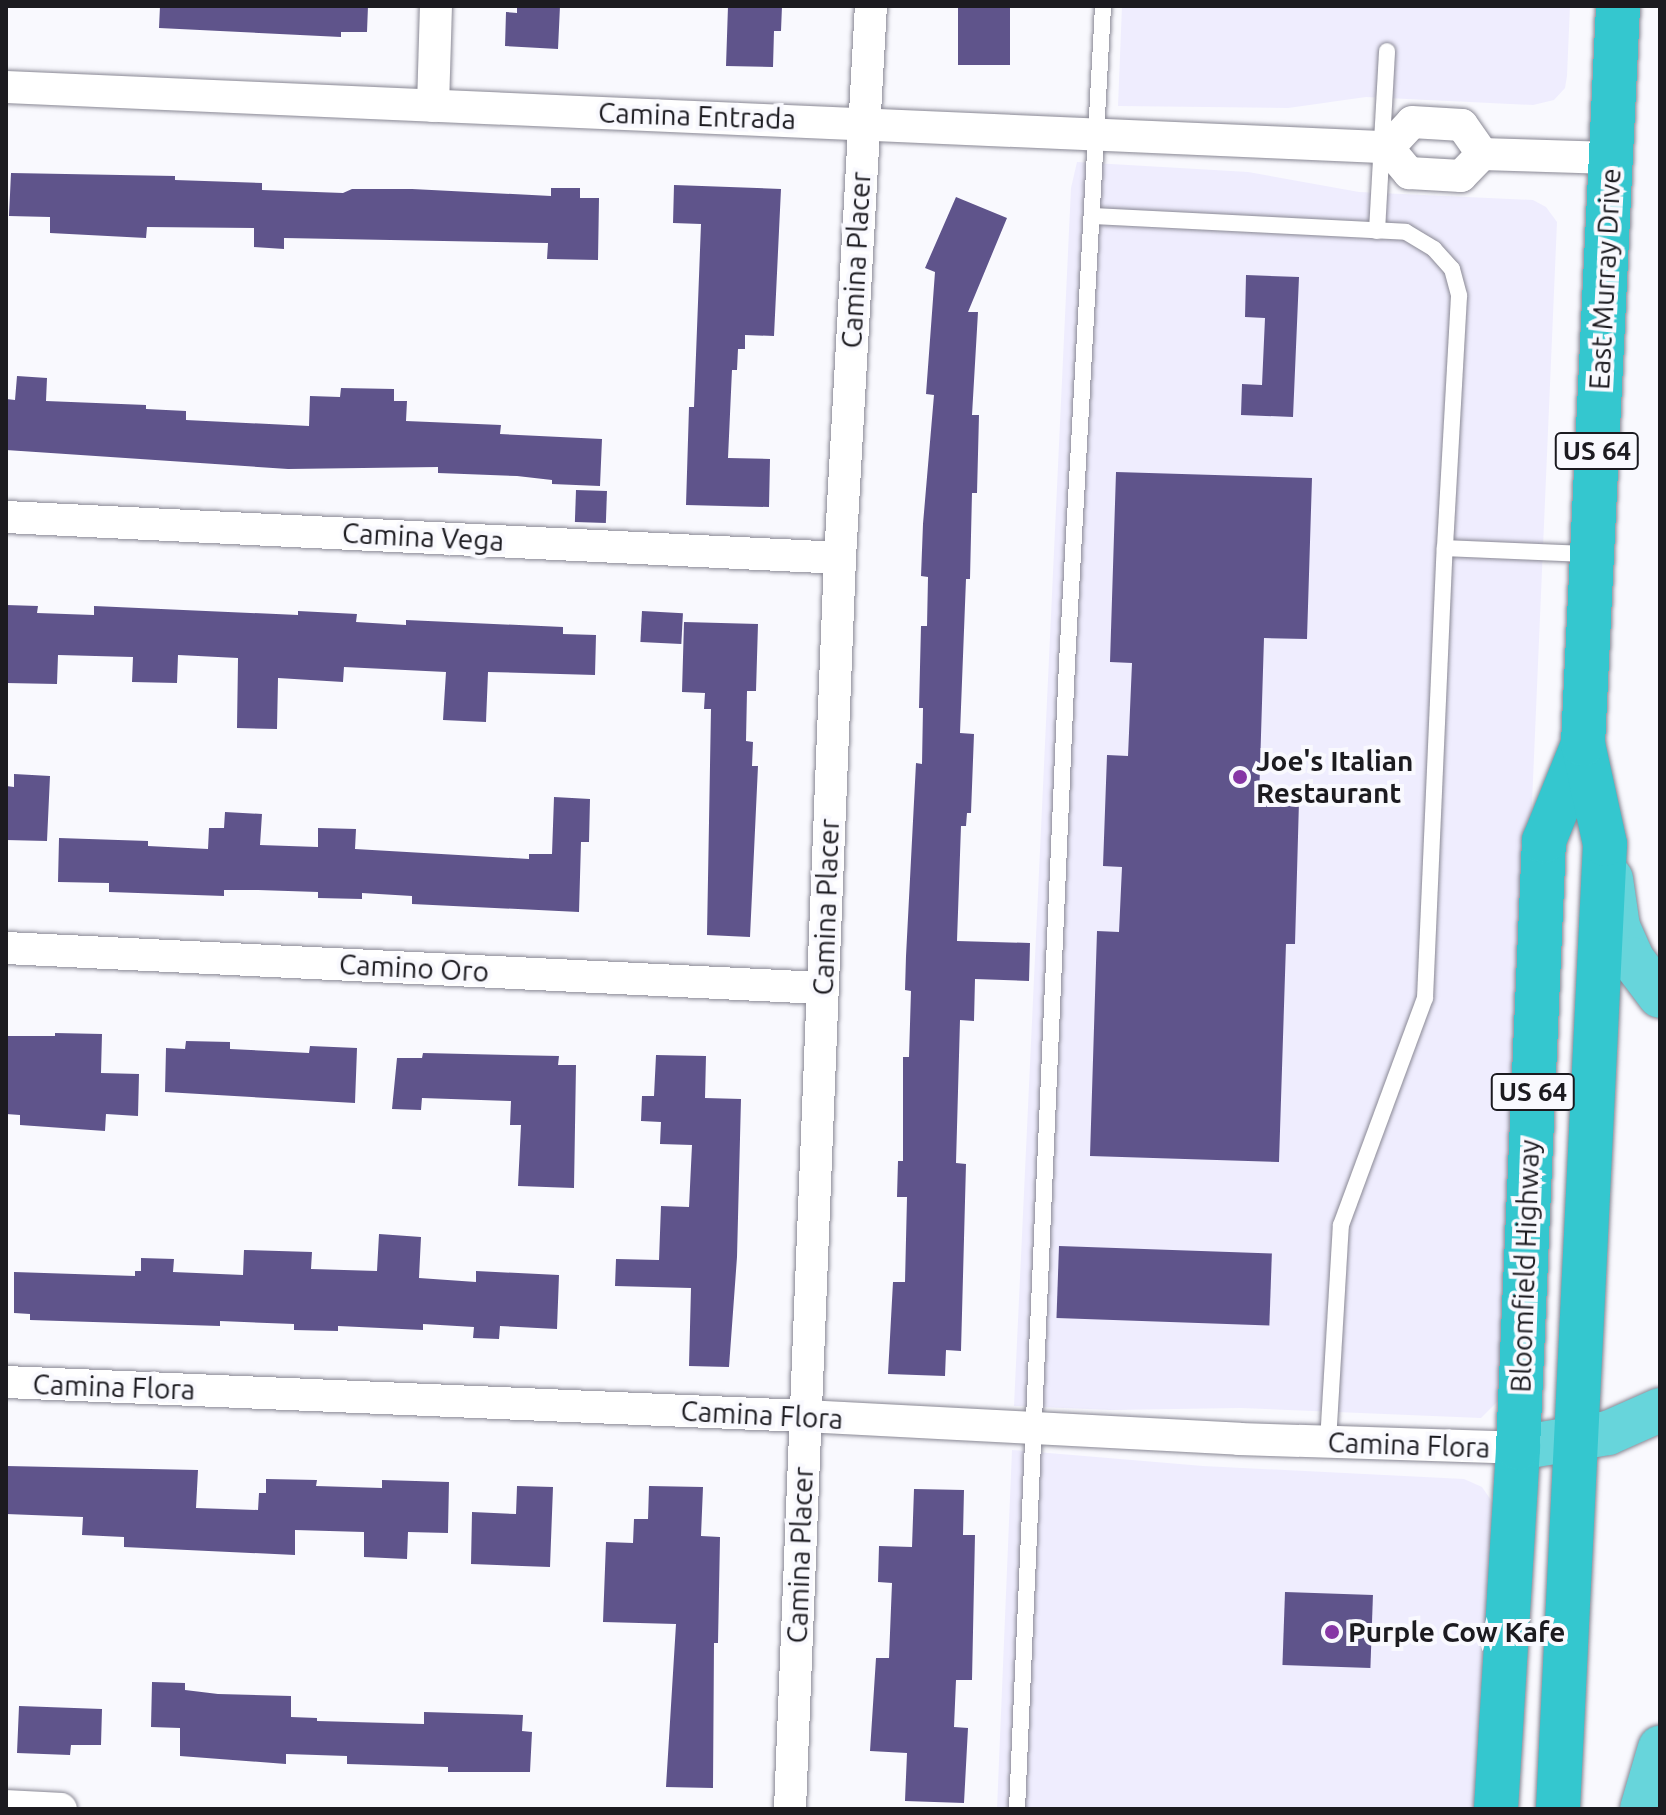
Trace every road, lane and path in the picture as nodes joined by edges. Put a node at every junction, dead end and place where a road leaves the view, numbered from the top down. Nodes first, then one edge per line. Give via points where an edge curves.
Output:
1 (436, 6) edge
2 (871, 6) edge
3 (1103, 6) edge
4 (1618, 6) edge
5 (1387, 51) dead end
6 (6, 87) edge
7 (433, 106) junction
8 (863, 123) junction
9 (1097, 134) junction
10 (1384, 148) junction
11 (1482, 154) junction
12 (1611, 158) junction
13 (1093, 216) junction
14 (1377, 231) junction
15 (6, 517) edge
16 (1445, 548) junction
17 (1592, 555) junction
18 (840, 558) junction
19 (1583, 744) junction
20 (1605, 844) junction
21 (6, 948) edge
22 (822, 988) junction
23 (1660, 996) edge
24 (6, 1382) edge
25 (1660, 1410) edge
26 (805, 1416) junction
27 (1035, 1428) junction
28 (1576, 1441) junction
29 (1328, 1442) junction
30 (1518, 1448) junction
31 (1660, 1748) edge
32 (6, 1806) edge
33 (61, 1809) edge
34 (790, 1809) edge
35 (1017, 1809) edge
36 (1496, 1809) edge
37 (1558, 1809) edge
38 (1642, 1809) edge

1 - 7 street
2 - 8 street, Camina Placer
3 - 9 lane
4 - 12 highway, East Murray Drive / US 64
5 - 10 lane
6 - 7 street, Camina Entrada
7 - 8 street, Camina Entrada
8 - 9 street, Camina Entrada
8 - 18 street, Camina Placer
9 - 10 street, Camina Entrada
9 - 13 lane
10 - 11 street via 1409,173 1461,176
10 - 11 street via 1412,122 1462,125
10 - 14 lane
11 - 12 street
12 - 17 highway, East Murray Drive / US 64
13 - 14 lane
13 - 27 lane via 1067,663
14 - 16 lane via 1406,232 1434,249 1452,269 1459,296
15 - 18 street, Camina Vega
16 - 17 lane
16 - 29 lane via 1425,998 1341,1225
17 - 19 highway, East Murray Drive / US 64
18 - 22 street, Camina Placer
19 - 20 highway, Bloomfield Highway / US 64
19 - 30 highway, Bloomfield Highway / US 64 via 1544,841
20 - 23 main road via 1618,927 1632,959
20 - 28 highway, Bloomfield Highway / US 64
21 - 22 street, Camino Oro
22 - 26 street, Camina Placer
24 - 26 street, Camina Flora
25 - 28 main road
26 - 27 street, Camina Flora
26 - 34 street, Camina Placer
27 - 29 street, Camina Flora
27 - 35 lane
28 - 30 main road
28 - 37 highway, Bloomfield Highway / US 64
29 - 30 street, Camina Flora
30 - 36 highway, Bloomfield Highway / US 64
31 - 38 main road
32 - 33 street

